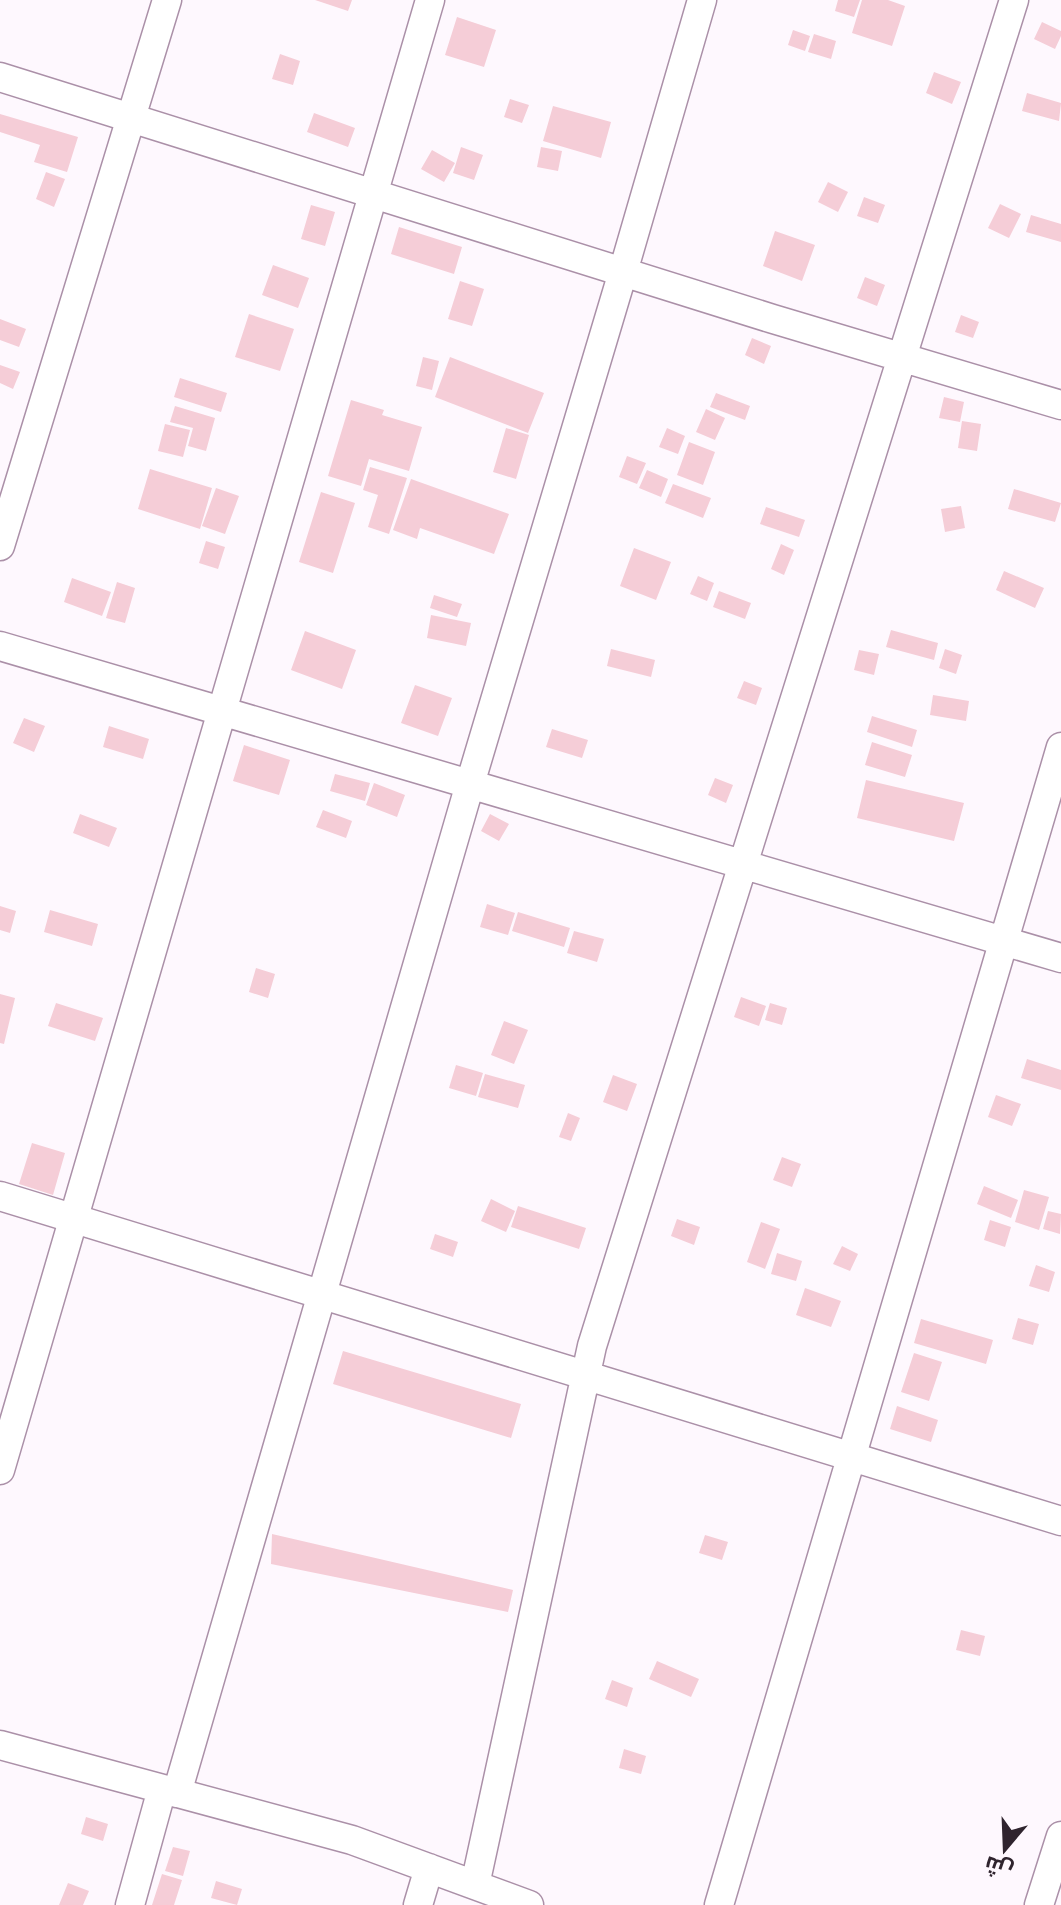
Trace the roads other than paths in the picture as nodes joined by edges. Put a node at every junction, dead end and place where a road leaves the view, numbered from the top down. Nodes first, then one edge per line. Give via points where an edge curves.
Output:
1 (167, 0) edge
2 (430, 0) edge
3 (702, 0) edge
4 (1014, 0) edge
5 (0, 77) edge
6 (132, 118) junction
7 (373, 194) junction
8 (623, 272) junction
9 (902, 358) junction
10 (1061, 405) edge
11 (0, 546) edge
12 (0, 646) edge
13 (222, 711) junction
14 (1061, 747) edge
15 (470, 784) junction
16 (743, 863) junction
17 (1003, 940) junction
18 (1061, 958) edge
19 (0, 1196) edge
20 (74, 1218) junction
21 (322, 1294) junction
22 (586, 1375) junction
23 (851, 1456) junction
24 (0, 1470) edge
25 (1061, 1521) edge
26 (0, 1745) edge
27 (170, 1791) junction
28 (1061, 1836) edge
29 (429, 1868) junction
30 (475, 1885) junction
31 (130, 1905) edge
32 (418, 1905) edge
33 (529, 1905) edge
34 (719, 1905) edge
35 (1039, 1905) edge

1 - 6 street
2 - 7 street
3 - 8 street
4 - 9 street
5 - 6 street
6 - 7 street
6 - 11 street
7 - 8 street
7 - 13 street
8 - 9 street
8 - 15 street
9 - 10 street
9 - 16 street
12 - 13 street
13 - 15 street
13 - 20 street
14 - 17 street
15 - 16 street
15 - 21 street
16 - 17 street
16 - 22 street
17 - 18 street
17 - 23 street
19 - 20 street
20 - 21 street
20 - 24 street
21 - 22 street
21 - 27 street
22 - 23 street
22 - 30 street
23 - 25 street
23 - 34 street
26 - 27 street
27 - 29 street via 352,1840
27 - 31 street
28 - 35 street
29 - 30 street
29 - 32 street
30 - 33 street

